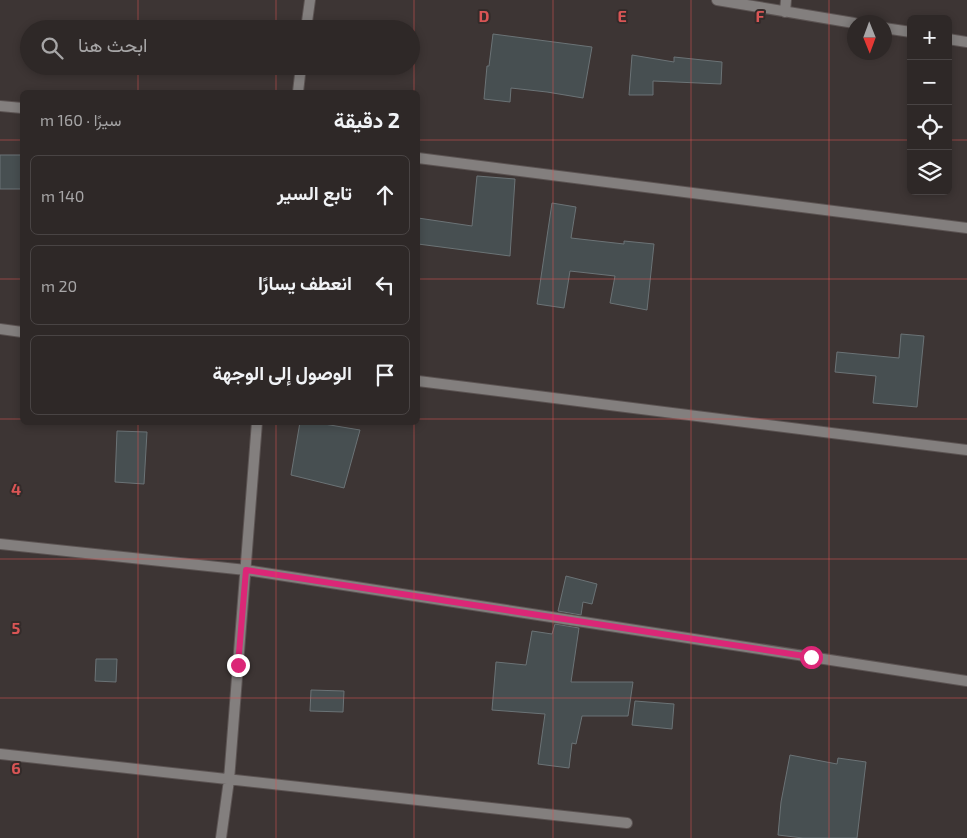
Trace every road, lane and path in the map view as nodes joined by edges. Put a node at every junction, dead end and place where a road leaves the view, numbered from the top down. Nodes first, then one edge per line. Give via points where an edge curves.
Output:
1 (310, 0) edge
2 (717, 0) edge
3 (786, 0) edge
4 (785, 12) junction
5 (307, 20) edge
6 (847, 22) edge
7 (892, 29) edge
8 (907, 31) edge
9 (952, 40) edge
10 (967, 42) edge
11 (300, 75) edge
12 (298, 90) edge
13 (0, 106) edge
14 (20, 108) edge
15 (420, 158) edge
16 (967, 228) edge
17 (0, 329) edge
18 (20, 332) edge
19 (420, 381) edge
20 (257, 425) edge
21 (967, 450) edge
22 (0, 544) edge
23 (246, 570) junction
24 (967, 681) edge
25 (0, 754) edge
26 (229, 780) junction
27 (627, 824) dead end
28 (221, 838) edge

1 - 5 street
2 - 4 street
3 - 4 street
4 - 6 street
7 - 8 street
9 - 10 street
11 - 12 street
13 - 14 street
15 - 16 street
17 - 18 street
19 - 21 street
20 - 23 street
22 - 23 street
23 - 24 street
23 - 26 street
25 - 26 street
26 - 27 street
26 - 28 street

